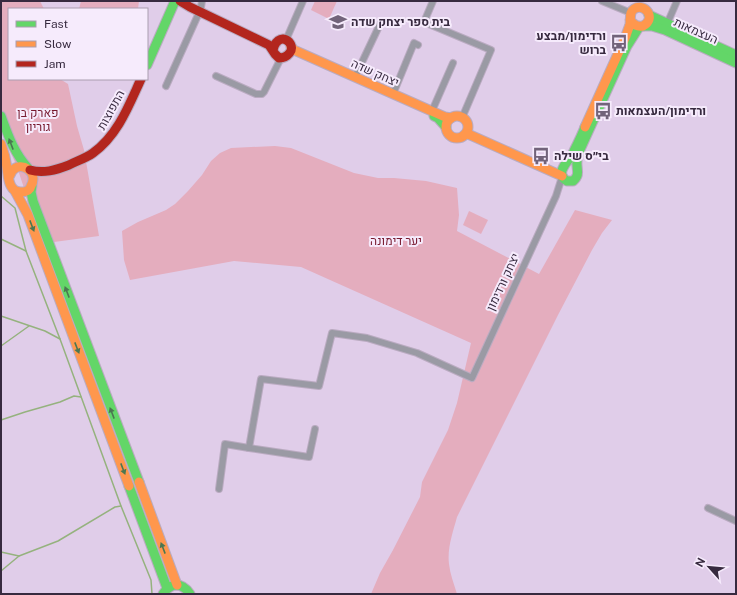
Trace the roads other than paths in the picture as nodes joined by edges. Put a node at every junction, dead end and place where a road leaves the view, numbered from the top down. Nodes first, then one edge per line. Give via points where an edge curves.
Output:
1 (175, 1) edge
2 (180, 1) edge
3 (187, 1) edge
4 (303, 1) edge
5 (433, 1) edge
6 (602, 1) edge
7 (677, 1) edge
8 (201, 7) edge
9 (640, 10) edge
10 (381, 22) dead end
11 (667, 24) junction
12 (642, 26) junction
13 (418, 45) dead end
14 (285, 48) junction
15 (736, 55) edge
16 (148, 62) edge
17 (453, 63) dead end
18 (736, 63) edge
19 (216, 76) dead end
20 (355, 77) junction
21 (141, 80) edge
22 (166, 86) dead end
23 (393, 94) junction
24 (432, 111) junction
25 (1, 116) edge
26 (451, 118) junction
27 (462, 118) junction
28 (446, 127) junction
29 (466, 131) junction
30 (1, 144) edge
31 (565, 164) junction
32 (577, 164) junction
33 (29, 169) junction
34 (54, 170) junction
35 (9, 177) junction
36 (564, 178) junction
37 (33, 185) junction
38 (15, 191) junction
39 (315, 430) dead end
40 (249, 448) junction
41 (219, 489) dead end
42 (708, 508) dead end
43 (736, 521) edge
44 (177, 585) junction
45 (165, 591) edge
46 (190, 594) edge

1 - 16 street
2 - 8 street, יצחק שדה
3 - 8 street, יצחק שדה
4 - 14 street
5 - 27 street via 424,22 491,50
6 - 9 street
7 - 11 street
8 - 14 street, יצחק שדה
8 - 14 street, יצחק שדה via 269,45 273,51 273,45
8 - 22 street
9 - 11 street, העצמאות
9 - 12 street via 649,20
9 - 12 street via 634,25
9 - 31 street via 574,152
10 - 20 street
11 - 15 street, העצמאות
12 - 18 street, העצמאות via 665,30
12 - 32 street via 627,46 578,154
13 - 23 street via 414,43
14 - 19 street via 262,94 256,94
14 - 20 street, יצחק שדה
14 - 28 street, יצחק שדה via 302,58 438,118
17 - 24 street
20 - 23 street, יצחק שדה
21 - 34 street, התפוצות via 123,119 110,138 89,156
23 - 24 street, יצחק שדה
24 - 26 street, יצחק שדה
33 -> 25 street via 16,154
26 - 27 street
26 - 28 street
27 - 29 street via 466,122
28 - 29 street via 448,134 454,137 461,137
29 - 31 street via 471,129 546,162
29 - 36 street
30 - 35 street
31 - 32 street
31 - 36 street via 561,172
32 - 36 street via 577,177 573,180
33 - 34 street, התפוצות via 42,172
33 - 35 street via 14,169
33 - 37 street via 34,176
34 - 37 street, התפוצות
35 - 38 street via 10,185
36 - 40 street, יצחק ורדימון via 472,378 417,353 367,338 332,333 319,386 261,379
37 - 38 street via 26,191
44 -> 37 street via 33,201
38 -> 45 street via 28,214
39 - 40 street via 309,457
40 - 41 street via 225,444
42 - 43 street
44 - 45 street
44 - 46 street via 185,588

